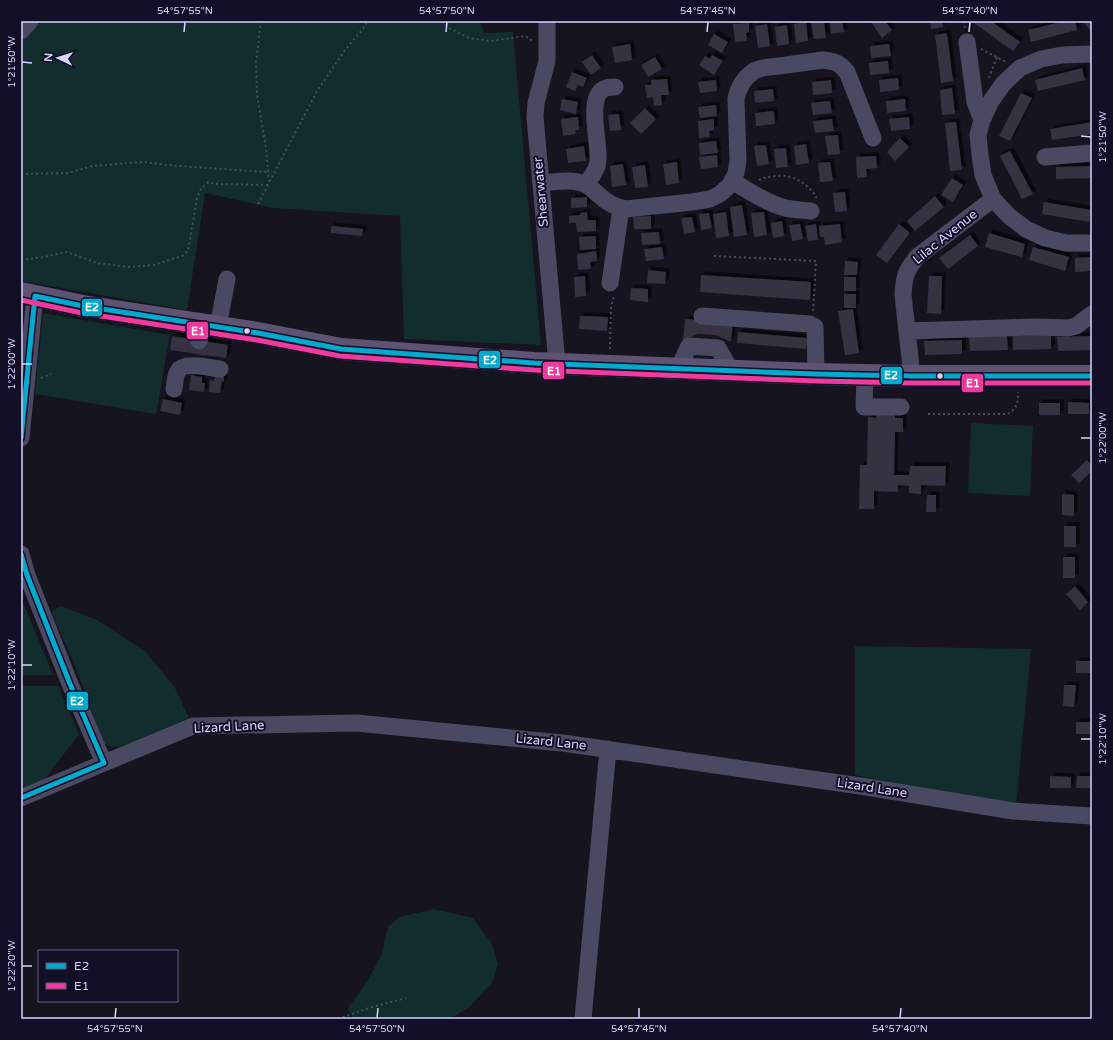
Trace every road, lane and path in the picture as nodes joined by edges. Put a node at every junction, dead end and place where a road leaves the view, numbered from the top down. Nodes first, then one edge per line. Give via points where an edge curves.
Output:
1 (261, 21) edge
2 (368, 21) edge
3 (442, 21) edge
4 (547, 21) edge
5 (967, 42) joint
6 (546, 48) junction
7 (1092, 54) edge
8 (1020, 68) junction
9 (616, 87) dead end
10 (982, 120) junction
11 (873, 138) dead end
12 (1092, 154) edge
13 (1045, 157) dead end
14 (268, 172) junction
15 (21, 174) edge
16 (541, 183) junction
17 (268, 184) junction
18 (586, 185) junction
19 (738, 185) junction
20 (994, 199) junction
21 (258, 204) dead end
22 (621, 208) junction
23 (811, 211) joint
24 (1092, 243) edge
25 (714, 256) dead end
26 (21, 260) edge
27 (227, 279) dead end
28 (610, 283) joint
29 (28, 295) edge
30 (1092, 314) edge
31 (702, 316) dead end
32 (813, 325) junction
33 (907, 331) junction
34 (202, 342) junction
35 (26, 343) edge
36 (610, 351) dead end
37 (557, 364) junction
38 (220, 369) dead end
39 (816, 374) junction
40 (865, 375) junction
41 (912, 376) junction
42 (1018, 376) junction
43 (1092, 376) edge
44 (174, 389) dead end
45 (23, 391) edge
46 (901, 408) dead end
47 (928, 414) dead end
48 (21, 437) edge
49 (21, 554) edge
50 (608, 749) junction
51 (104, 762) junction
52 (21, 798) edge
53 (1092, 816) edge
54 (406, 998) dead end
55 (338, 1019) edge
56 (583, 1019) edge

1 - 14 path via 256,63 257,95
2 - 17 path via 344,50 317,91
3 - 6 path via 449,28 469,38 490,41 525,36
4 - 6 street, Shearwater
5 - 8 path
5 - 10 street via 975,102
6 - 16 street, Shearwater via 547,60 535,117
7 - 8 street via 1041,59
8 - 10 street via 1003,84
9 - 18 street via 605,88 595,103 598,159 597,167
10 - 20 street via 978,136 980,155 983,174
11 - 19 street via 847,72 837,62 823,60 756,70 744,80 737,92
12 - 13 street
14 - 15 path via 142,162 92,166 68,173
14 - 17 path
16 - 18 street via 573,181
16 - 37 street, Shearwater
17 - 21 path
17 - 26 path via 208,182 197,198 188,251 172,260 130,267 97,263 67,252
18 - 22 street via 610,204
19 - 22 street via 730,185 710,199 634,209
19 - 23 street via 781,207
19 - 23 path via 782,175 799,180 809,186 816,196 816,207
20 - 24 street via 1009,216 1026,229 1045,238 1066,243
20 - 33 street, Lilac Avenue via 918,256 908,268 903,295
22 - 28 street
25 - 32 path via 816,261
27 - 34 street
28 - 36 path via 615,291 611,306
29 - 34 main road via 83,306
29 - 35 street
30 - 33 street via 1076,326 1068,328
31 - 32 street
32 - 39 street
33 - 41 street, Lilac Avenue
34 - 37 main road
34 - 38 street
34 - 44 street via 187,365 177,372
35 - 45 street
37 - 39 main road
39 - 40 main road
40 - 41 main road
40 - 46 street via 864,407
41 - 42 main road
42 - 43 main road
42 - 47 path via 1018,401 1016,407 1008,414
45 - 48 street
49 - 51 street via 67,676
50 - 51 street, Lizard Lane via 563,742 356,723 193,726
50 - 53 street, Lizard Lane via 1013,811
50 - 56 street
51 - 52 street, Lizard Lane
54 - 55 path via 372,1006

